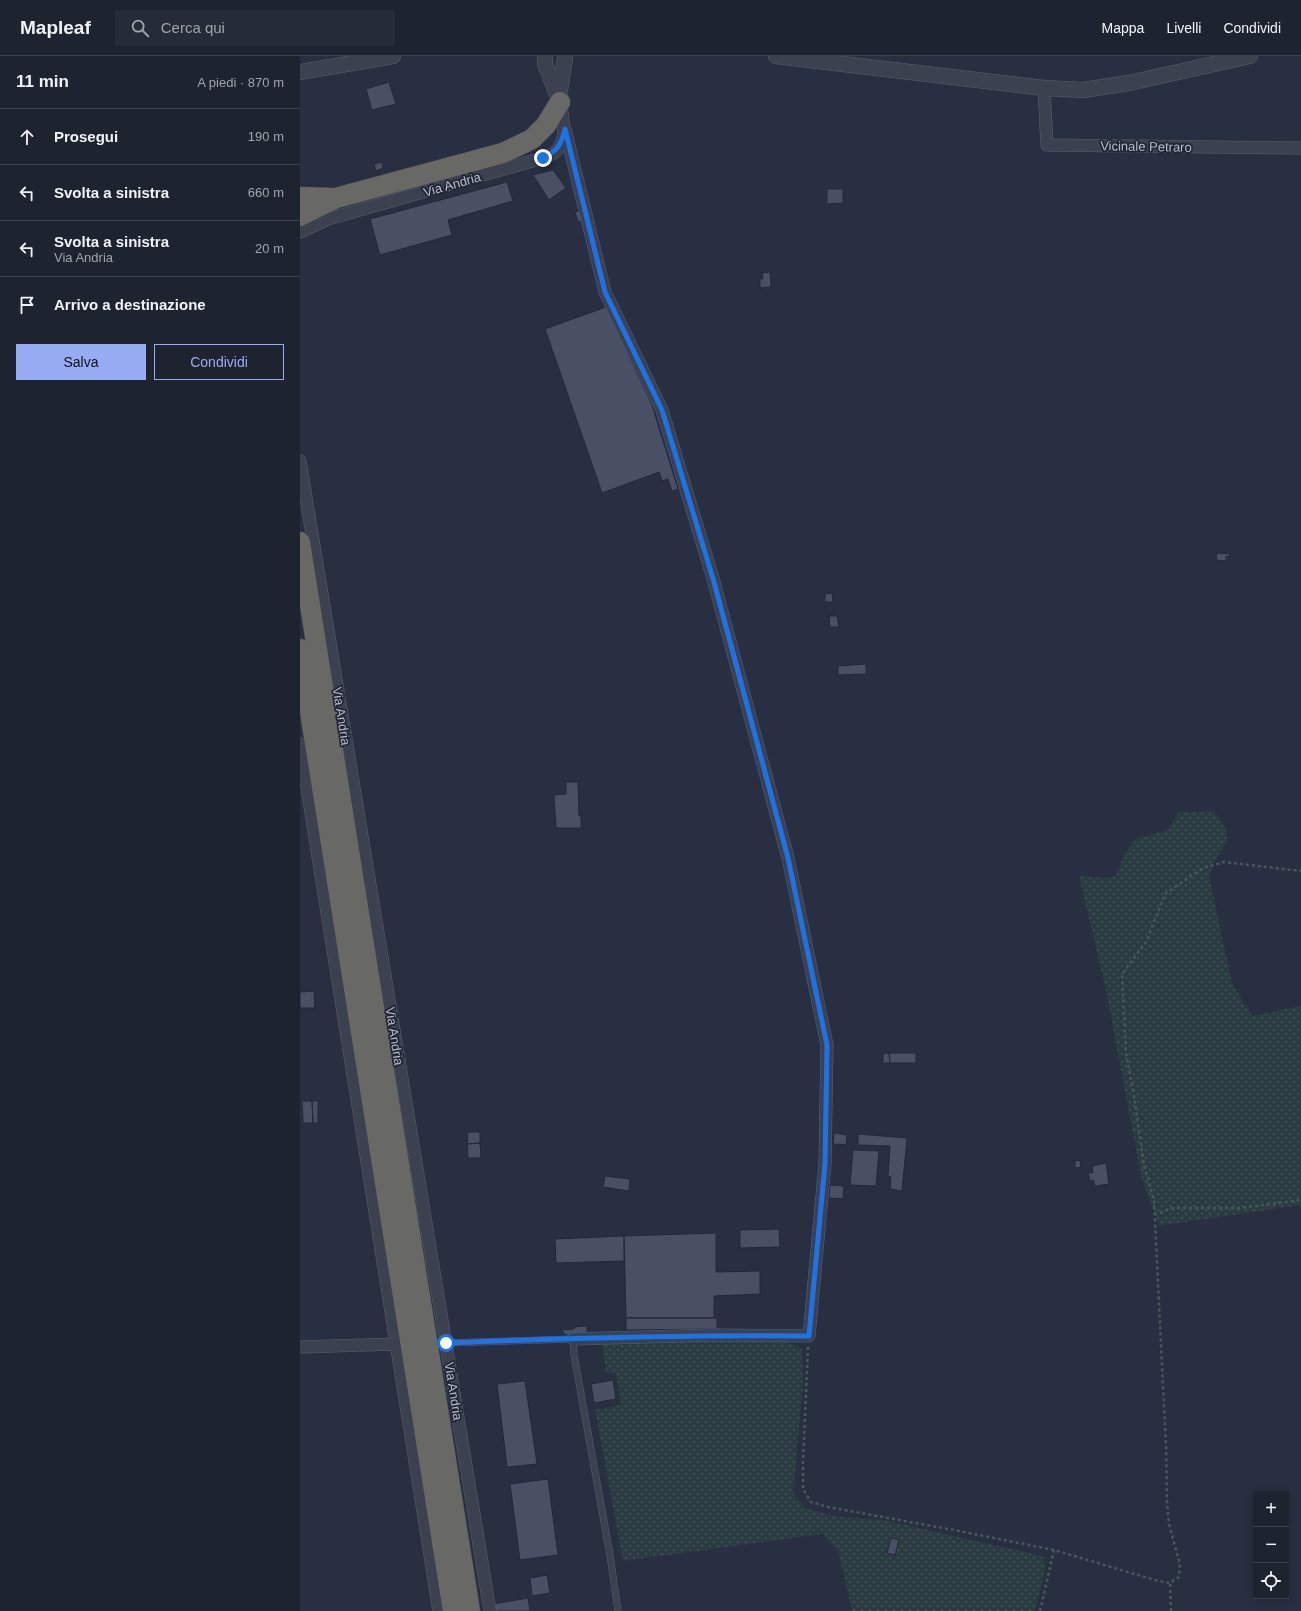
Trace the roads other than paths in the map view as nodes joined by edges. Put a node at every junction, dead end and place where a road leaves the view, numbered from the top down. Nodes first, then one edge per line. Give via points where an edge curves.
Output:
1 (393, 56) edge
2 (776, 56) edge
3 (1250, 56) edge
4 (566, 57) edge
5 (542, 59) edge
6 (300, 72) edge
7 (1044, 88) junction
8 (560, 100) junction
9 (565, 129) junction
10 (1301, 148) edge
11 (300, 197) edge
12 (336, 198) junction
13 (300, 216) edge
14 (300, 232) edge
15 (300, 461) edge
16 (300, 542) edge
17 (300, 649) edge
18 (300, 744) edge
19 (573, 1339) junction
20 (446, 1343) junction
21 (396, 1344) junction
22 (300, 1347) edge
23 (439, 1611) edge
24 (454, 1611) edge
25 (470, 1611) edge
26 (490, 1611) edge
27 (618, 1611) edge

1 - 6 street
2 - 7 street
3 - 7 street via 1129,83 1084,90
4 - 8 street
5 - 8 street
7 - 10 street, Vicinale Petraro via 1047,145
8 - 9 street
8 - 12 highway via 546,125 532,139 503,153
9 - 14 street, Via Andria via 555,152 543,158 328,219
9 - 19 street via 605,292 662,410 714,582 788,858 827,1045 825,1164 809,1336 712,1335
11 - 12 highway
12 - 13 highway
15 - 20 street, Via Andria
16 - 25 highway
17 - 24 highway
18 - 21 street
19 - 20 lane
19 - 27 lane
20 - 26 street, Via Andria
21 - 22 street
21 - 23 street

